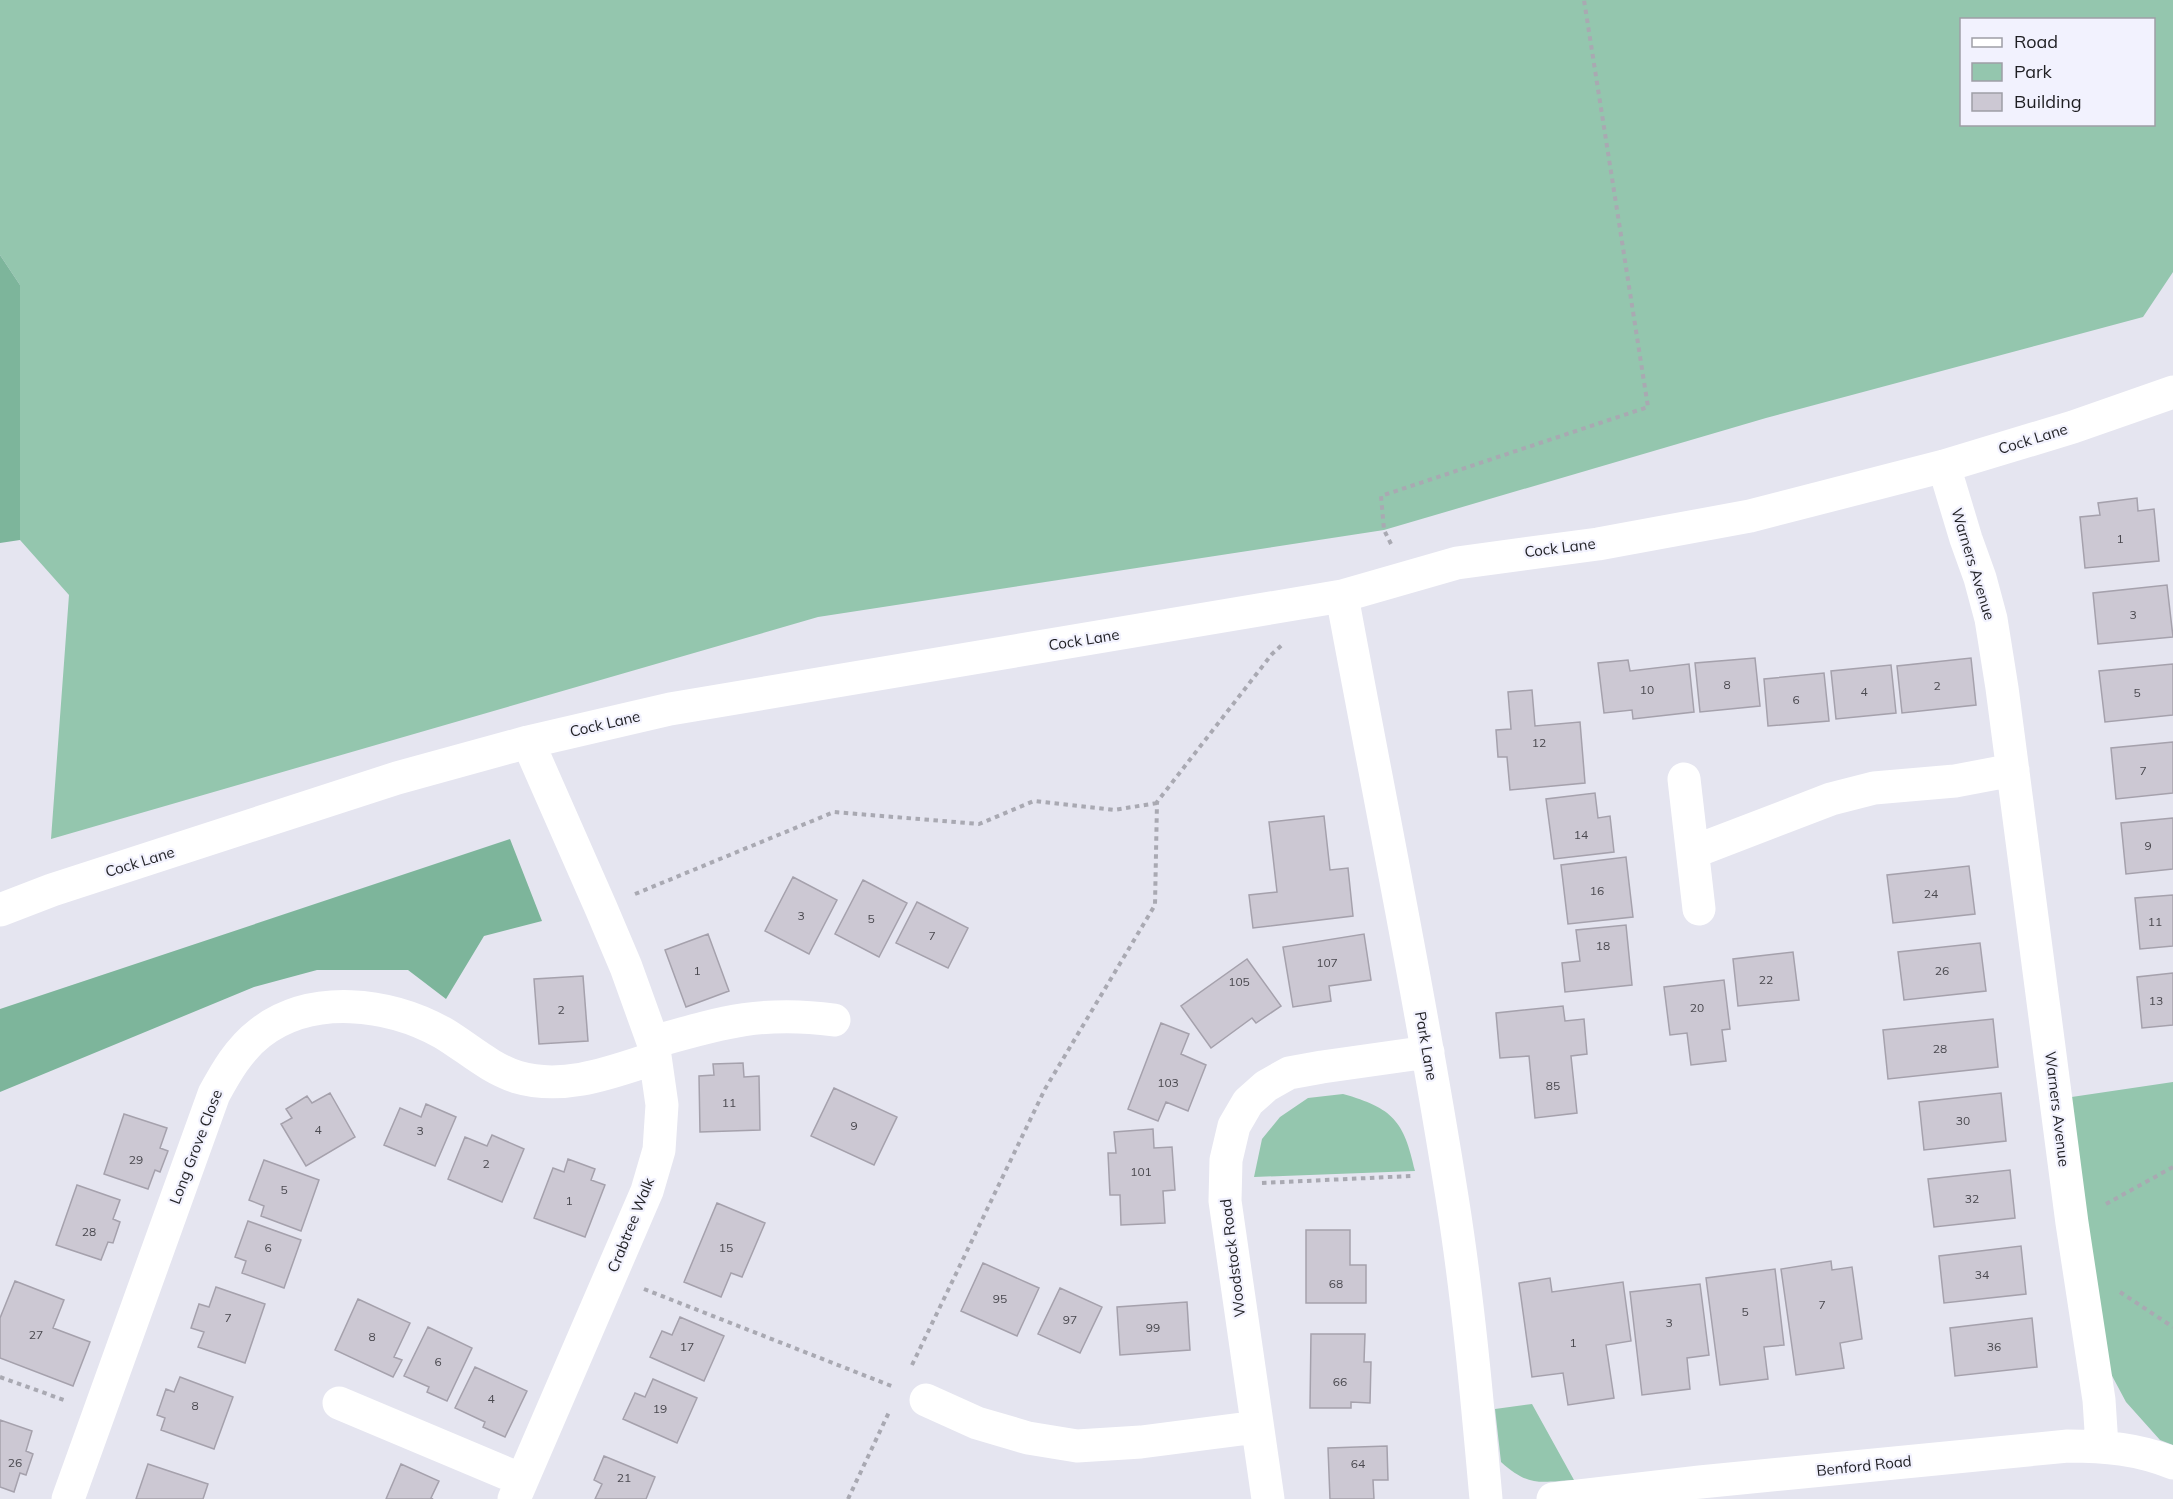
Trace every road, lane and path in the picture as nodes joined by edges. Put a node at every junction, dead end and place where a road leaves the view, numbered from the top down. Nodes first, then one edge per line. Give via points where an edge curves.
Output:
1 (1584, 0) edge
2 (2173, 392) edge
3 (1944, 466) junction
4 (1406, 578) junction
5 (1342, 596) junction
6 (1289, 639) dead end
7 (528, 742) junction
8 (2013, 770) junction
9 (1684, 779) dead end
10 (1157, 802) junction
11 (1693, 852) junction
12 (601, 908) junction
13 (1699, 909) dead end
14 (0, 910) edge
15 (834, 1020) dead end
16 (654, 1050) junction
17 (1428, 1052) junction
18 (2173, 1167) edge
19 (1448, 1175) junction
20 (1226, 1184) junction
21 (2072, 1223) junction
22 (2079, 1265) junction
23 (610, 1275) junction
24 (2173, 1328) edge
25 (0, 1377) edge
26 (913, 1395) junction
27 (339, 1403) dead end
28 (100, 1412) junction
29 (1257, 1427) junction
30 (2102, 1446) junction
31 (2173, 1463) edge
32 (518, 1489) edge
33 (68, 1499) edge
34 (848, 1499) edge
35 (1269, 1499) edge
36 (1486, 1499) edge
37 (1553, 1499) edge

1 - 4 path via 1648,407 1381,496 1384,530
2 - 3 street, Cock Lane via 2073,428
3 - 4 street, Cock Lane via 1750,516 1598,544 1457,563
3 - 8 street, Warners Avenue via 1991,619
4 - 5 street, Cock Lane
5 - 7 street, Cock Lane via 682,707
5 - 17 street, Park Lane
6 - 10 path via 1272,654
7 - 12 street, Crabtree Walk
7 - 14 street, Cock Lane via 398,778
8 - 11 street via 1955,781 1884,787 1832,799
8 - 21 street, Warners Avenue
9 - 11 street
10 - 12 path via 1114,810 1034,801 979,824 834,812
10 - 26 path via 1155,905 1045,1089
11 - 13 street
12 - 16 street, Crabtree Walk
15 - 16 street, Long Grove Close via 800,1016 747,1018 708,1027
16 - 23 street, Crabtree Walk via 662,1105 659,1150 639,1211
16 - 28 street, Long Grove Close via 589,1079 551,1081 518,1077 484,1062 443,1033 371,1008 310,1010 260,1033 233,1060 214,1094
17 - 19 street, Park Lane
17 - 20 street, Woodstock Road via 1289,1073 1266,1086 1248,1102 1234,1126 1226,1160
18 - 21 path
19 - 20 path
19 - 36 street, Park Lane via 1467,1299
20 - 29 street, Woodstock Road via 1232,1256
21 - 22 street, Warners Avenue
22 - 24 path
22 - 30 street, Warners Avenue
23 - 26 path
23 - 32 street, Crabtree Walk
25 - 28 path
26 - 29 street via 976,1423 1028,1438 1077,1446
26 - 34 path
27 - 32 street
28 - 33 street, Long Grove Close
29 - 35 street, Woodstock Road
30 - 31 street, Benford Road via 2135,1450
30 - 37 street, Benford Road via 2026,1449

